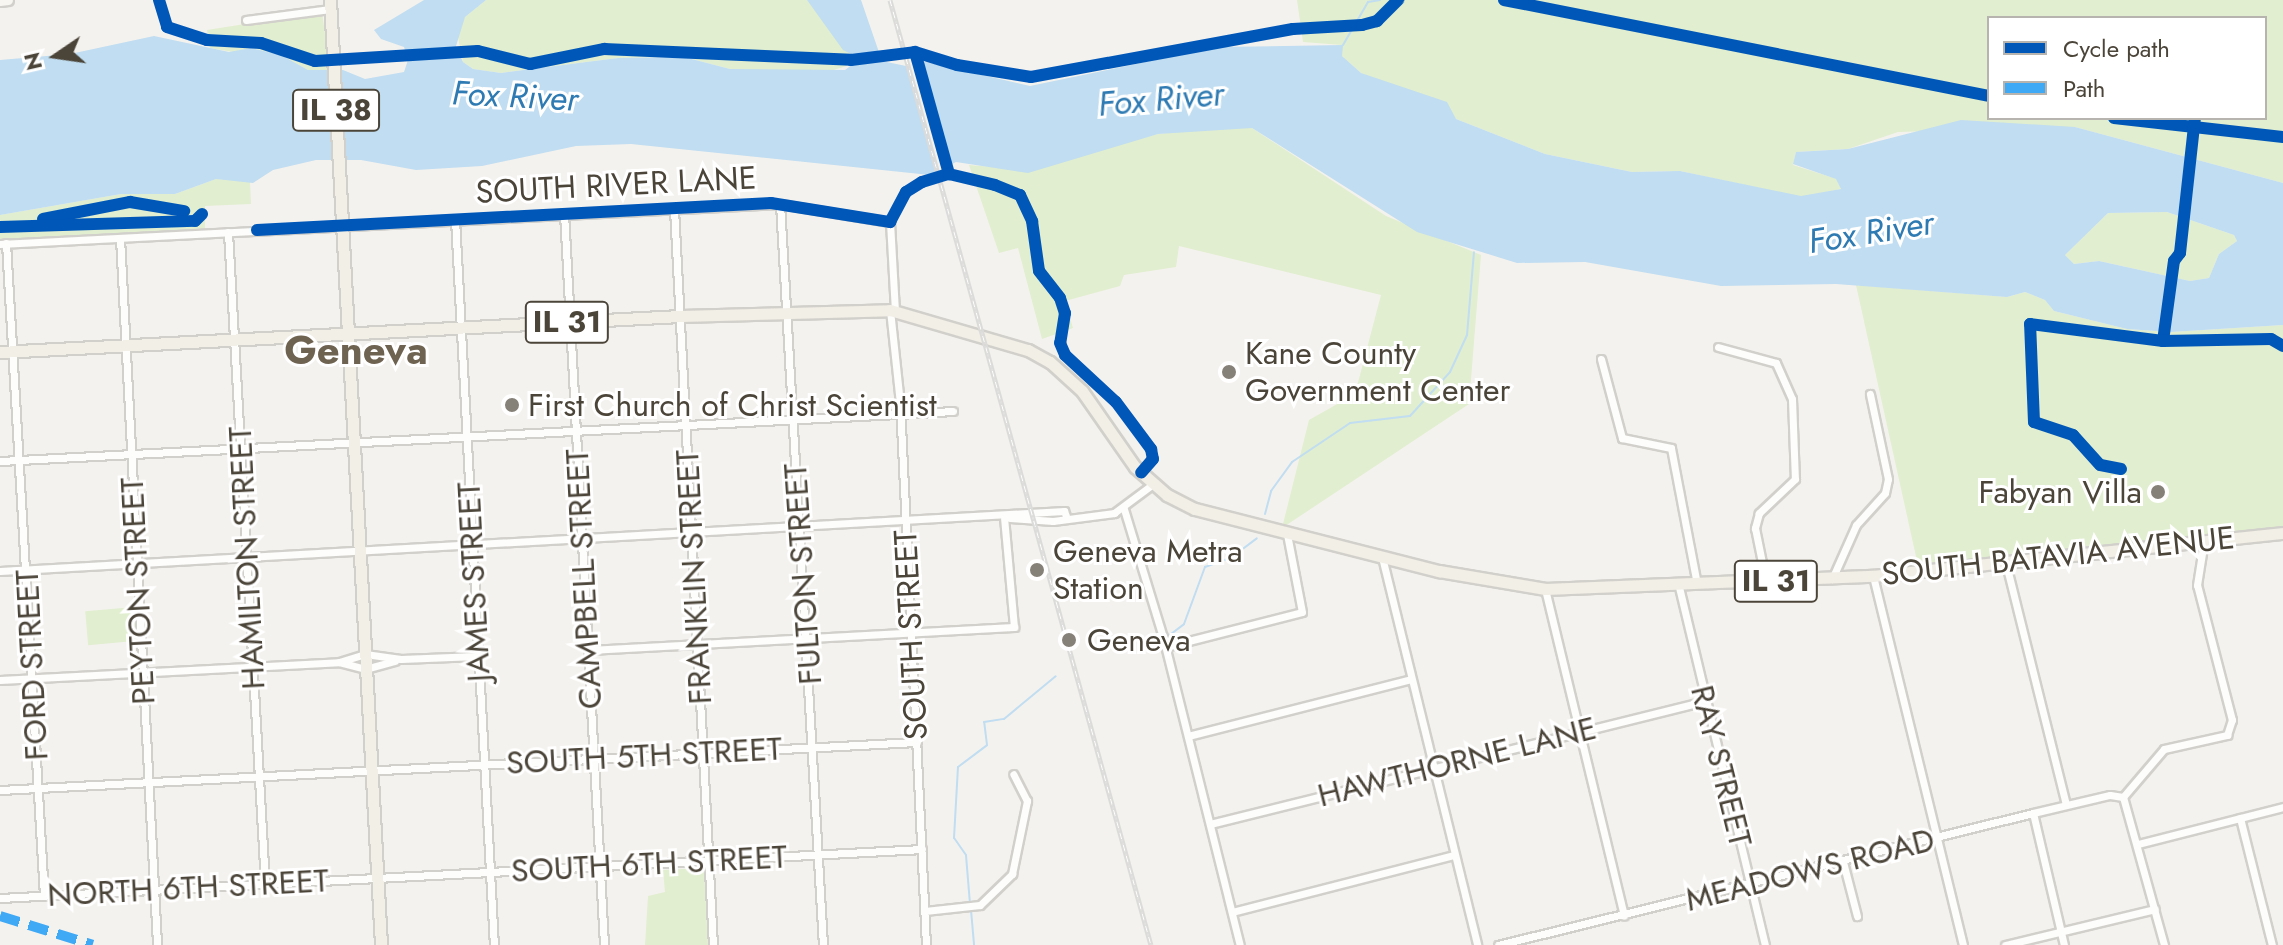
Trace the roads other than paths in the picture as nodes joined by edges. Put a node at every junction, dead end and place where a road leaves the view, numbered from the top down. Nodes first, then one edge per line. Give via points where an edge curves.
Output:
1 (8, 0) edge
2 (0, 1) edge
3 (330, 4) edge
4 (246, 20) dead end
5 (780, 204) junction
6 (674, 209) junction
7 (564, 213) junction
8 (455, 219) junction
9 (890, 222) joint
10 (343, 225) junction
11 (228, 232) junction
12 (120, 238) junction
13 (3, 243) edge
14 (895, 311) junction
15 (785, 312) junction
16 (681, 316) junction
17 (570, 321) junction
18 (461, 327) junction
19 (349, 333) junction
20 (235, 339) junction
21 (125, 345) junction
22 (1718, 347) dead end
23 (14, 351) junction
24 (0, 352) edge
25 (1601, 359) dead end
26 (1870, 394) dead end
27 (953, 411) dead end
28 (900, 413) junction
29 (794, 419) junction
30 (685, 425) junction
31 (575, 431) junction
32 (467, 436) junction
33 (354, 442) junction
34 (241, 447) junction
35 (130, 453) junction
36 (20, 460) junction
37 (0, 461) edge
38 (1153, 484) junction
39 (1124, 509) junction
40 (1007, 518) junction
41 (906, 524) junction
42 (801, 528) junction
43 (2283, 533) edge
44 (691, 534) junction
45 (1287, 534) junction
46 (581, 540) junction
47 (2204, 541) junction
48 (470, 546) junction
49 (360, 553) junction
50 (1382, 557) junction
51 (247, 558) junction
52 (136, 563) junction
53 (2006, 564) junction
54 (28, 570) junction
55 (0, 571) edge
56 (1873, 576) junction
57 (1832, 579) junction
58 (1766, 582) junction
59 (1698, 586) junction
60 (1679, 587) junction
61 (1545, 589) junction
62 (911, 632) junction
63 (808, 638) junction
64 (698, 644) junction
65 (1165, 647) junction
66 (588, 650) junction
67 (365, 654) junction
68 (477, 656) junction
69 (401, 659) junction
70 (339, 662) junction
71 (253, 667) junction
72 (365, 669) junction
73 (142, 673) junction
74 (33, 678) junction
75 (1411, 679) junction
76 (0, 680) edge
77 (1705, 701) junction
78 (1580, 731) junction
79 (1188, 736) junction
80 (917, 742) junction
81 (813, 748) junction
82 (703, 754) junction
83 (594, 759) junction
84 (484, 764) junction
85 (1433, 767) junction
86 (371, 772) junction
87 (1013, 774) dead end
88 (259, 777) junction
89 (148, 784) junction
90 (39, 788) junction
91 (0, 790) edge
92 (2123, 797) junction
93 (2066, 805) junction
94 (2283, 807) edge
95 (2033, 813) junction
96 (2240, 818) junction
97 (1210, 824) junction
98 (1938, 840) junction
99 (2138, 844) junction
100 (922, 849) junction
101 (819, 855) junction
102 (1454, 855) junction
103 (709, 861) junction
104 (1843, 862) junction
105 (599, 866) junction
106 (490, 872) junction
107 (377, 878) junction
108 (1750, 883) junction
109 (265, 884) junction
110 (154, 890) junction
111 (44, 896) junction
112 (0, 898) edge
113 (2155, 909) junction
114 (925, 911) junction
115 (1232, 912) junction
116 (1624, 916) junction
117 (1857, 916) dead end
118 (2061, 932) junction
119 (157, 945) edge
120 (381, 945) edge
121 (494, 945) edge
122 (604, 945) edge
123 (713, 945) edge
124 (823, 945) edge
125 (926, 945) edge
126 (1240, 945) edge
127 (1477, 945) edge
128 (1498, 945) edge
129 (1765, 945) edge
130 (1963, 945) edge
131 (2005, 945) edge
132 (2064, 945) edge
133 (2164, 945) edge
134 (2272, 945) edge

1 - 2 main road
3 - 4 street
3 - 10 main road, IL 38
5 - 6 street, SOUTH RIVER LANE
5 - 9 street, SOUTH RIVER LANE
5 - 15 street, FULTON STREET
6 - 7 street, SOUTH RIVER LANE
6 - 16 street, FRANKLIN STREET
7 - 8 street, SOUTH RIVER LANE
7 - 17 street, CAMPBELL STREET
8 - 10 street, SOUTH RIVER LANE
8 - 18 street, JAMES STREET
9 - 14 street, SOUTH STREET
10 - 11 street, SOUTH RIVER LANE
10 - 19 main road, IL 38
11 - 12 street, SOUTH RIVER LANE
11 - 20 street, HAMILTON STREET
12 - 13 street, SOUTH RIVER LANE
12 - 21 street, PEYTON STREET
13 - 23 street, FORD STREET
14 - 15 main road, IL 31
14 - 28 street, SOUTH STREET
14 - 38 main road, SOUTH BATAVIA AVENUE / IL 31 via 1043,358 1082,391 1112,437
15 - 16 main road, IL 31
15 - 29 street, FULTON STREET
16 - 17 main road, IL 31
16 - 30 street, FRANKLIN STREET
17 - 18 main road, IL 31
17 - 31 street, CAMPBELL STREET
18 - 19 main road, IL 31
18 - 32 street, JAMES STREET
19 - 20 main road, IL 31
19 - 33 main road, IL 38
20 - 21 main road, IL 31
20 - 34 street, HAMILTON STREET
21 - 23 main road, IL 31
21 - 35 street, PEYTON STREET
22 - 58 street via 1776,363 1792,399 1795,479 1759,513 1755,528
23 - 24 main road, IL 31
23 - 36 street, FORD STREET
25 - 59 street via 1622,438 1671,448
26 - 57 street, SOUTH BATAVIA AVENUE via 1888,479 1885,493 1856,525
27 - 28 street
28 - 29 street
28 - 41 street, SOUTH STREET
29 - 30 street
29 - 42 street, FULTON STREET
30 - 31 street
30 - 44 street, FRANKLIN STREET
31 - 32 street
31 - 46 street, CAMPBELL STREET
32 - 33 street
32 - 48 street, JAMES STREET
33 - 34 street
33 - 49 main road, IL 38
34 - 35 street
34 - 51 street, HAMILTON STREET
35 - 36 street
35 - 52 street, PEYTON STREET
36 - 37 street
36 - 54 street, FORD STREET
38 - 39 street
38 - 45 main road, SOUTH BATAVIA AVENUE / IL 31 via 1195,509
39 - 40 street via 1053,521
39 - 65 street
40 - 41 street
40 - 62 street via 1014,627
41 - 42 street
41 - 62 street, SOUTH STREET
42 - 44 street
42 - 63 street, FULTON STREET
43 - 47 main road, SOUTH BATAVIA AVENUE / IL 31
44 - 46 street
44 - 64 street, FRANKLIN STREET
45 - 50 main road, SOUTH BATAVIA AVENUE / IL 31
45 - 65 street via 1302,612
46 - 48 street
46 - 66 street, CAMPBELL STREET
47 - 53 main road, SOUTH BATAVIA AVENUE / IL 31
47 - 92 street via 2197,585 2232,720 2227,735 2164,749
48 - 49 street
48 - 68 street, JAMES STREET
49 - 51 street
49 - 67 main road, IL 38
50 - 61 main road, SOUTH BATAVIA AVENUE / IL 31
50 - 75 street
51 - 52 street
51 - 71 street, HAMILTON STREET
52 - 54 street
52 - 73 street, PEYTON STREET
53 - 56 main road, SOUTH BATAVIA AVENUE / IL 31
53 - 93 street
54 - 55 street
54 - 74 street, FORD STREET
56 - 57 main road, SOUTH BATAVIA AVENUE / IL 31
56 - 98 street
57 - 58 main road, SOUTH BATAVIA AVENUE / IL 31
58 - 59 main road, SOUTH BATAVIA AVENUE / IL 31
59 - 60 main road, SOUTH BATAVIA AVENUE / IL 31
60 - 61 main road, SOUTH BATAVIA AVENUE / IL 31
60 - 77 street, RAY STREET
61 - 78 street
62 - 63 street
62 - 80 street, SOUTH STREET
63 - 64 street
63 - 81 street, FULTON STREET
64 - 66 street
64 - 82 street, FRANKLIN STREET
65 - 79 street
66 - 83 street, CAMPBELL STREET
67 - 69 street
67 - 70 street
67 - 72 main road, IL 38
68 - 69 street
68 - 84 street, JAMES STREET
69 - 72 street
70 - 71 street
70 - 72 street
71 - 73 street
71 - 88 street, HAMILTON STREET
72 - 86 main road, IL 38
73 - 74 street
73 - 89 street, PEYTON STREET
74 - 76 street
74 - 90 street, FORD STREET
75 - 79 street
75 - 85 street
77 - 78 street, HAWTHORNE LANE
77 - 108 street, RAY STREET
78 - 85 street, HAWTHORNE LANE
78 - 116 street
79 - 97 street
80 - 81 street, SOUTH 5TH STREET
80 - 100 street, SOUTH STREET
81 - 82 street, SOUTH 5TH STREET
81 - 101 street, FULTON STREET
82 - 83 street, SOUTH 5TH STREET
82 - 103 street, FRANKLIN STREET
83 - 84 street, SOUTH 5TH STREET
83 - 105 street, CAMPBELL STREET
84 - 86 street, SOUTH 5TH STREET
84 - 106 street, JAMES STREET
85 - 97 street, HAWTHORNE LANE
85 - 102 street
86 - 88 street, SOUTH 5TH STREET
86 - 107 main road, IL 38
87 - 114 street via 1027,801 1012,874 987,901 967,909
88 - 89 street, SOUTH 5TH STREET
88 - 109 street, HAMILTON STREET
89 - 90 street, SOUTH 5TH STREET
89 - 110 street, PEYTON STREET
90 - 91 street, SOUTH 5TH STREET
90 - 111 street, FORD STREET
92 - 93 street, MEADOWS ROAD
92 - 99 street
93 - 95 street, MEADOWS ROAD
94 - 96 street
95 - 98 street, MEADOWS ROAD
95 - 118 street
96 - 99 street
96 - 134 street
97 - 115 street
98 - 104 street, MEADOWS ROAD
98 - 130 street
99 - 113 street
100 - 101 street, SOUTH 6TH STREET
100 - 114 street, SOUTH STREET
101 - 103 street, SOUTH 6TH STREET
101 - 124 street, FULTON STREET
102 - 115 street
102 - 127 street
103 - 105 street, SOUTH 6TH STREET
103 - 123 street, FRANKLIN STREET
104 - 108 street, MEADOWS ROAD
104 - 117 street
105 - 106 street, SOUTH 6TH STREET
105 - 122 street, CAMPBELL STREET
106 - 107 street, SOUTH 6TH STREET
106 - 121 street, JAMES STREET
107 - 109 street, NORTH 6TH STREET
107 - 120 main road, IL 38
108 - 116 street, MEADOWS ROAD
108 - 129 street, RAY STREET
109 - 110 street, NORTH 6TH STREET
110 - 111 street, NORTH 6TH STREET
110 - 119 street, PEYTON STREET
111 - 112 street, NORTH 6TH STREET
113 - 118 street
113 - 133 street
114 - 125 street, SOUTH STREET
115 - 126 street
116 - 128 street, MEADOWS ROAD
118 - 131 street
118 - 132 street

